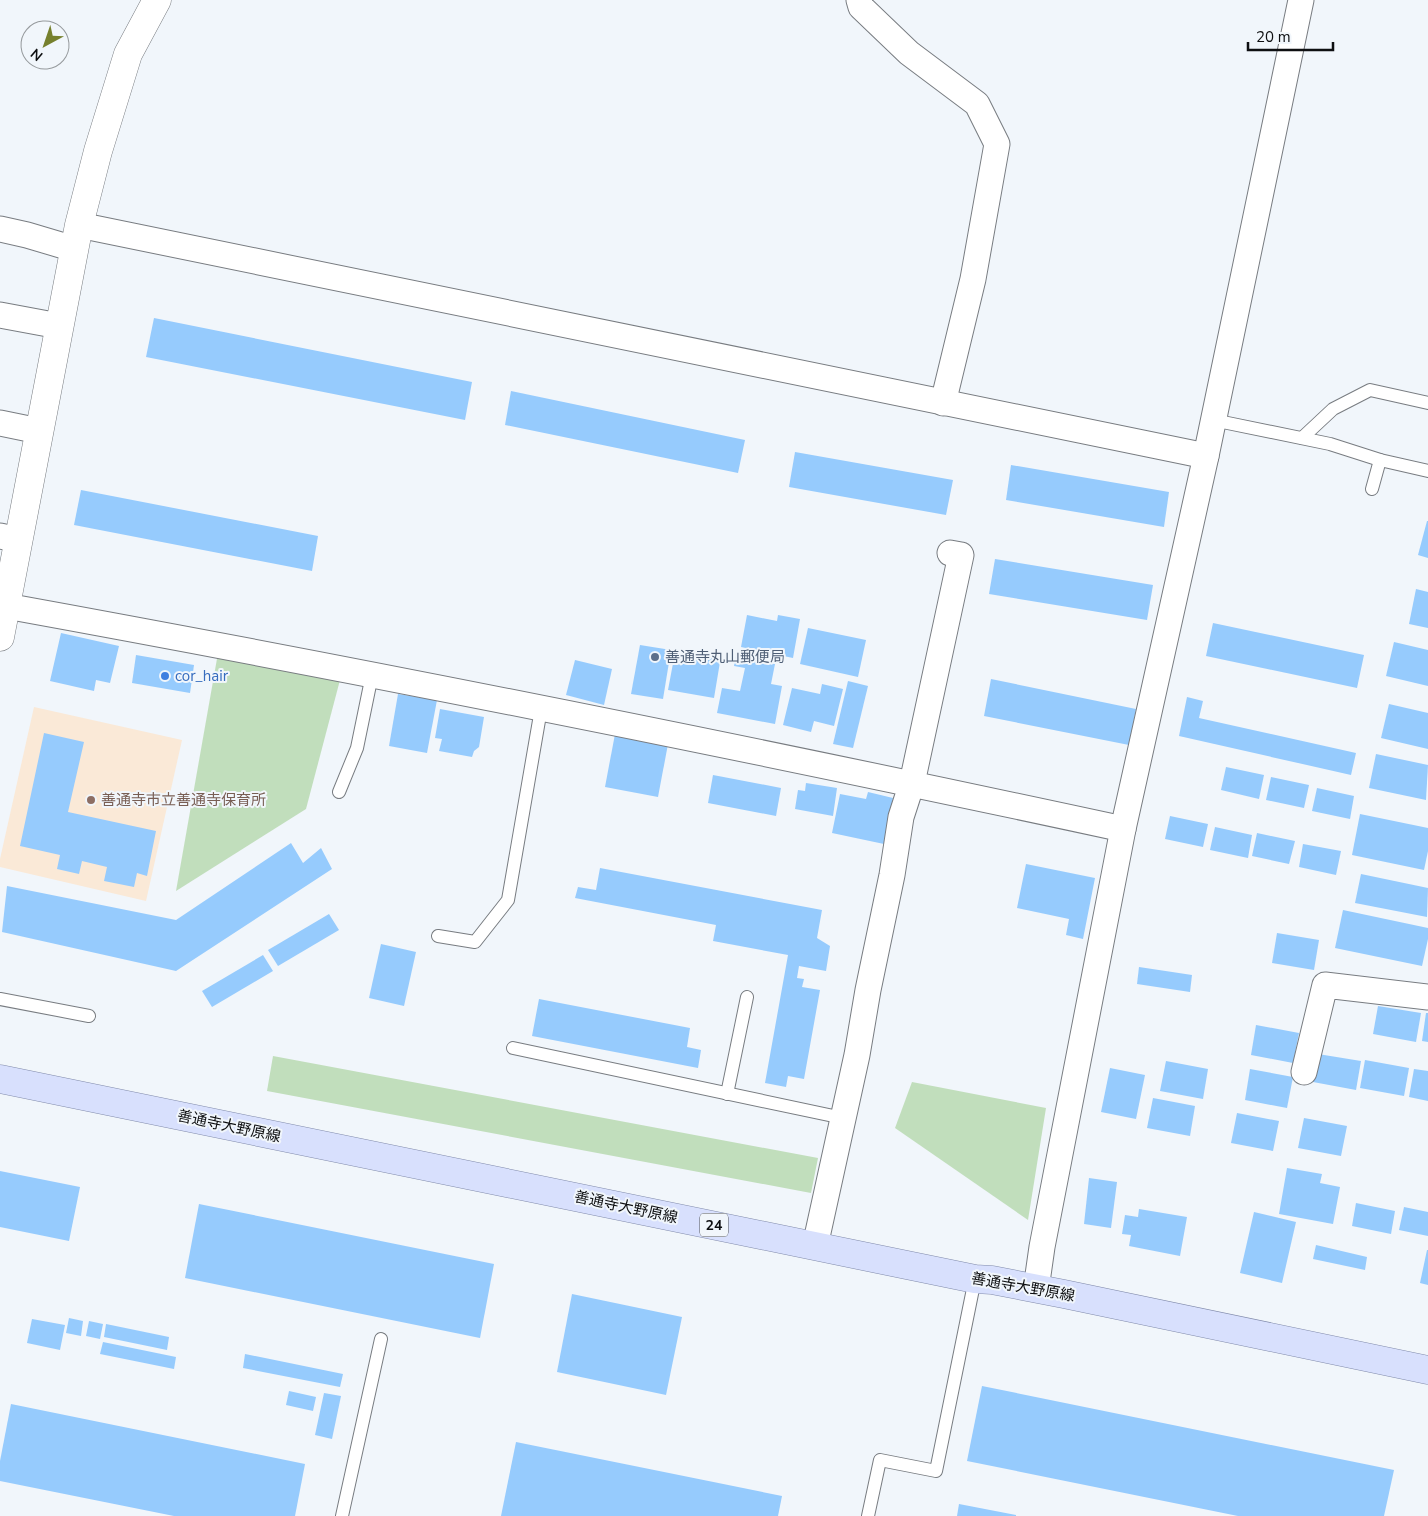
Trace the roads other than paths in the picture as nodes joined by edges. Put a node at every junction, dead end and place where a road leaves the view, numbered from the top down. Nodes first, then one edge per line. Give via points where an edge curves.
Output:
1 (157, 0) edge
2 (859, 0) edge
3 (1301, 0) edge
4 (0, 229) edge
5 (76, 237) junction
6 (0, 315) edge
7 (60, 326) junction
8 (943, 402) junction
9 (1428, 403) edge
10 (1213, 420) junction
11 (0, 423) edge
12 (39, 431) junction
13 (1302, 438) junction
14 (1206, 456) junction
15 (1380, 460) junction
16 (1428, 471) edge
17 (1372, 489) dead end
18 (9, 538) edge
19 (950, 553) dead end
20 (6, 606) junction
21 (0, 637) edge
22 (372, 675) junction
23 (540, 709) junction
24 (912, 784) junction
25 (339, 792) dead end
26 (1124, 829) junction
27 (438, 936) dead end
28 (1428, 997) edge
29 (747, 998) dead end
30 (0, 999) edge
31 (89, 1016) dead end
32 (513, 1048) dead end
33 (1304, 1072) dead end
34 (0, 1078) edge
35 (727, 1094) junction
36 (843, 1118) junction
37 (815, 1246) junction
38 (974, 1278) junction
39 (1036, 1289) junction
40 (381, 1339) dead end
41 (1428, 1370) edge
42 (342, 1516) edge
43 (868, 1516) edge

1 - 5 street via 128,54
2 - 8 street via 861,7 909,54 977,104 997,144 974,279
3 - 10 street
4 - 5 street via 27,235
5 - 7 street
5 - 8 street
6 - 7 street
7 - 12 street
8 - 14 street
9 - 13 lane via 1370,390 1333,409
10 - 13 lane
10 - 14 street
11 - 12 street
12 - 18 street
13 - 15 lane
14 - 26 street
15 - 16 lane
15 - 17 lane
18 - 20 street
19 - 24 street via 961,555
20 - 21 street
20 - 22 street
22 - 23 street
22 - 25 lane via 356,748
23 - 24 street
23 - 27 lane via 508,900 476,942
24 - 26 street
24 - 36 street via 901,817
26 - 39 street
28 - 33 street via 1326,985
29 - 35 lane
30 - 31 lane
32 - 35 lane
34 - 37 main road, 善通寺大野原線 / 24
35 - 36 lane
36 - 37 street
37 - 38 main road, 善通寺大野原線 / 24
38 - 39 main road, 善通寺大野原線 / 24
38 - 43 lane via 936,1471 880,1460
39 - 41 main road, 善通寺大野原線 / 24
40 - 42 lane

